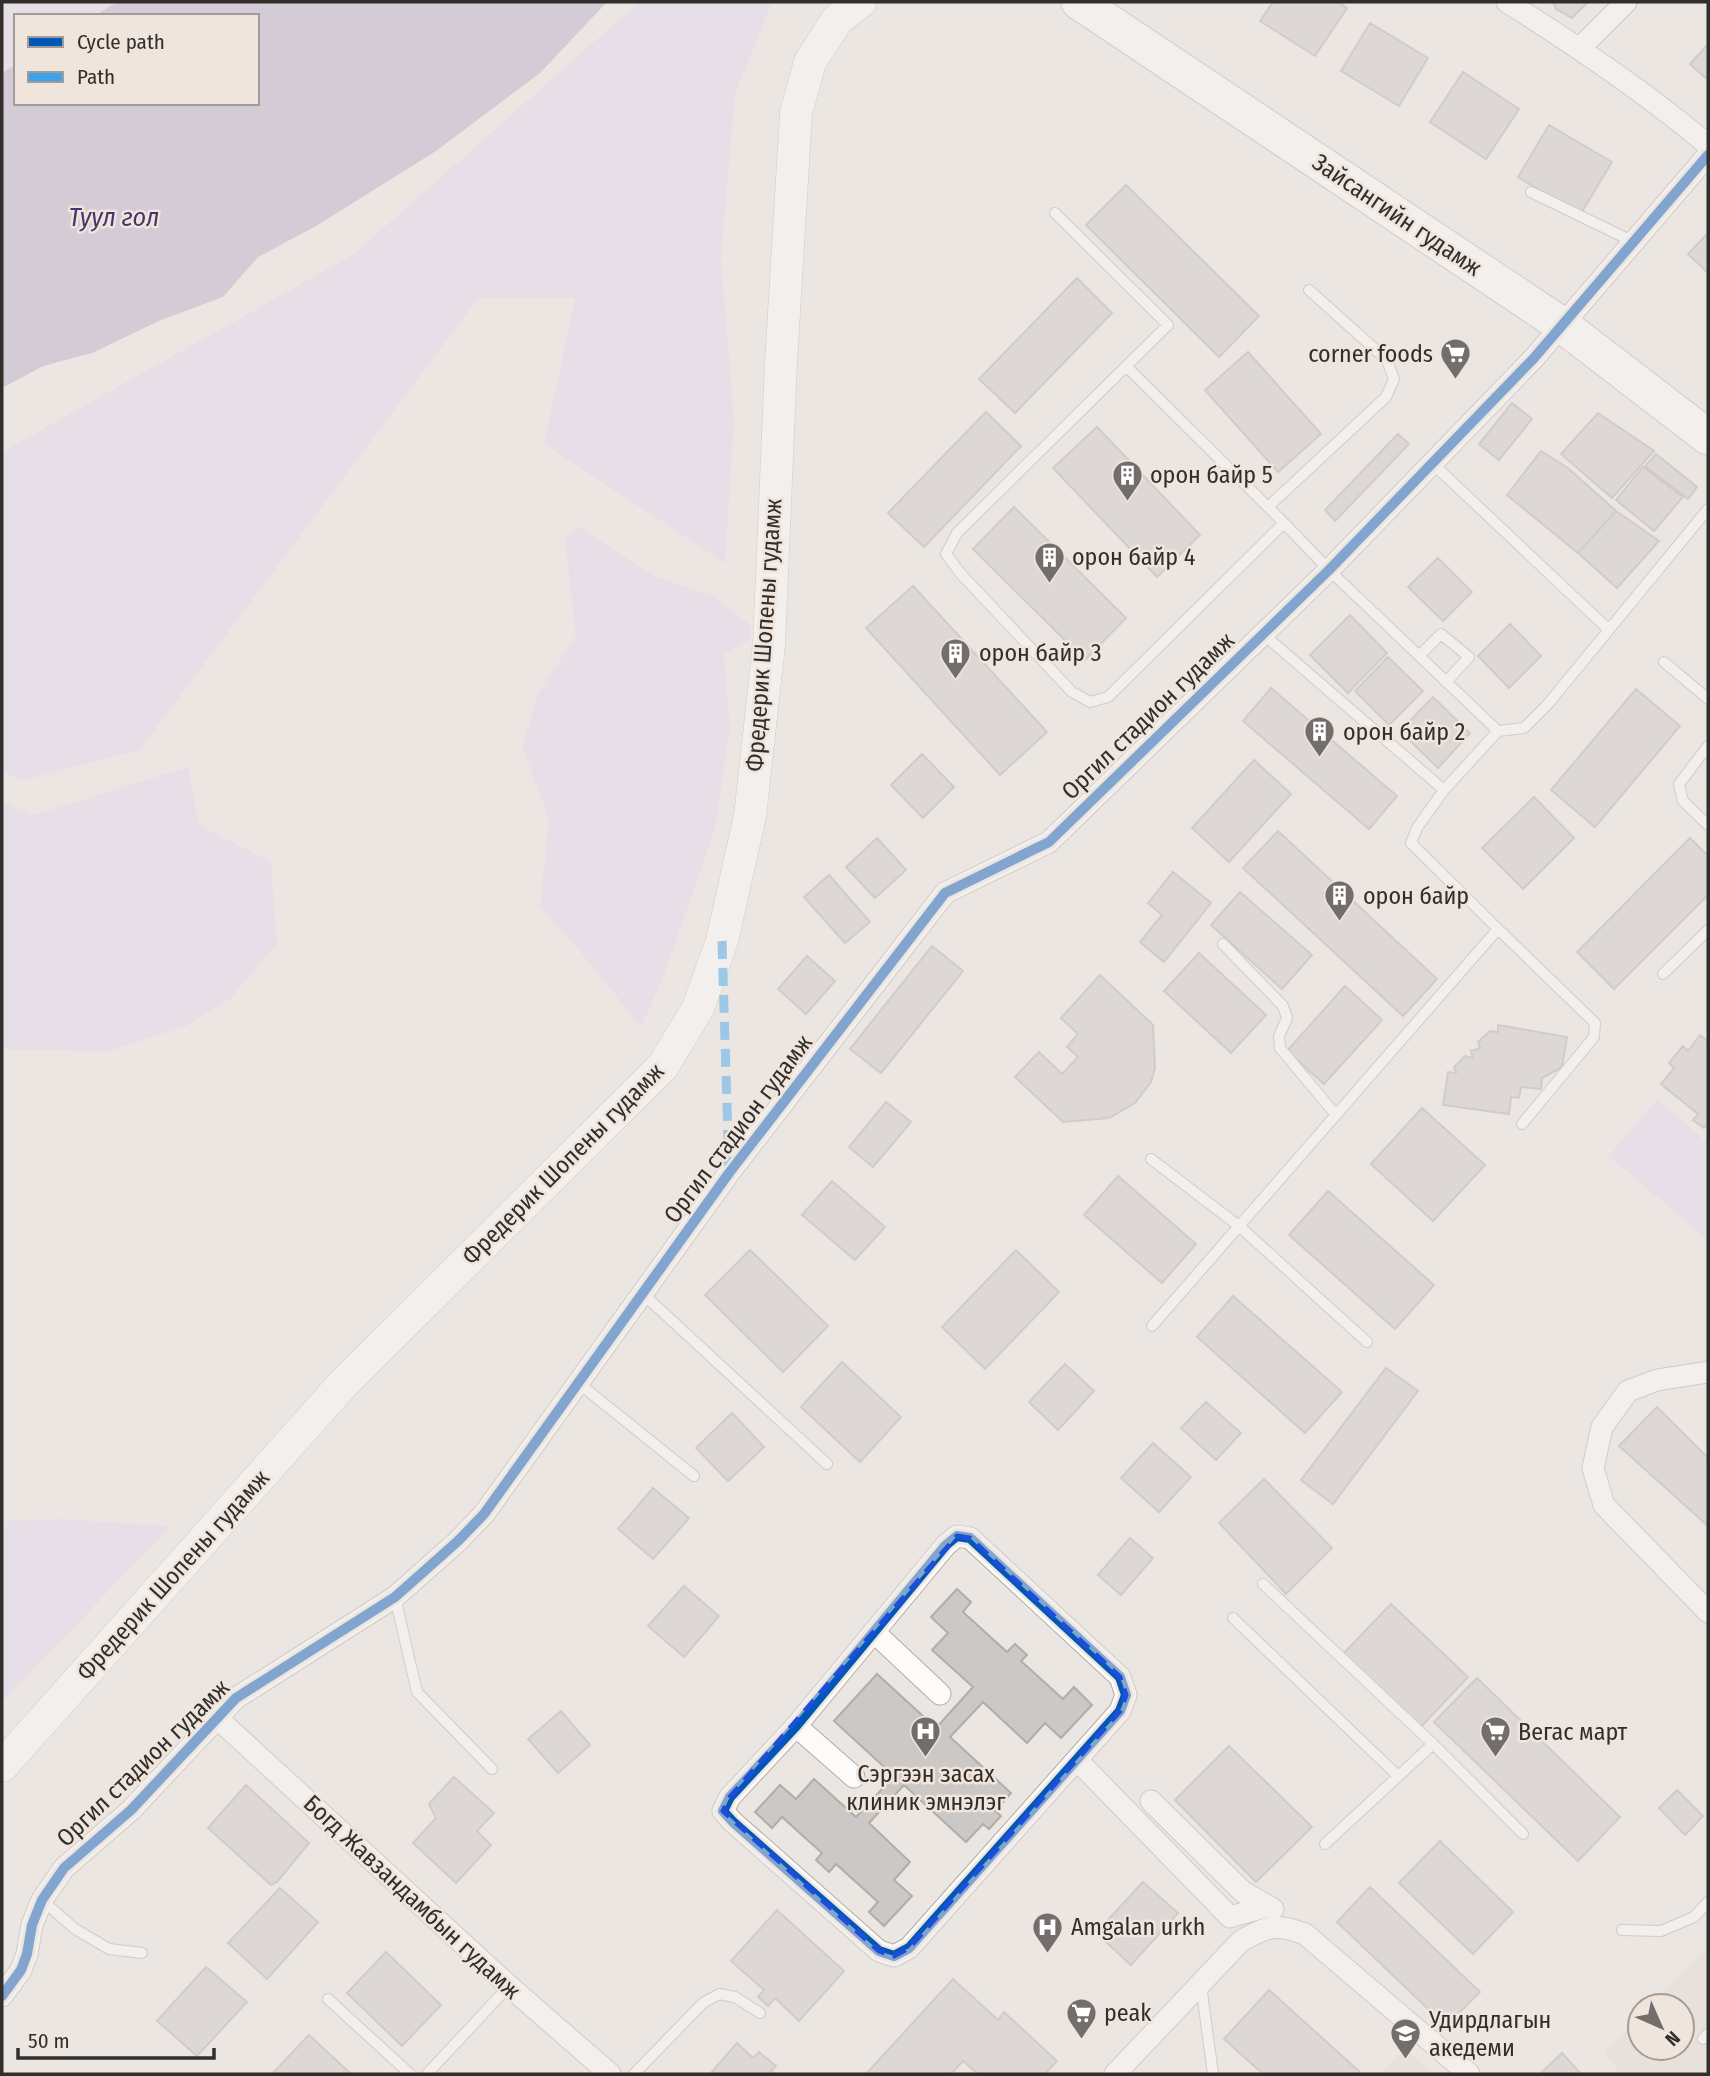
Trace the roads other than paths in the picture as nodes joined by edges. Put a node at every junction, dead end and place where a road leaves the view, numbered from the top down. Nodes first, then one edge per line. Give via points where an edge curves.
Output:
1 (860, 2) edge
2 (1079, 2) edge
3 (1507, 2) edge
4 (1626, 2) edge
5 (1580, 48) junction
6 (1708, 145) edge
7 (1708, 155) edge
8 (1531, 192) dead end
9 (1055, 213) dead end
10 (1634, 242) junction
11 (1309, 290) dead end
12 (1562, 325) junction
13 (1127, 366) junction
14 (1708, 437) edge
15 (1432, 463) junction
16 (1268, 507) junction
17 (1708, 509) edge
18 (1284, 523) junction
19 (1329, 570) junction
20 (1609, 630) junction
21 (1263, 634) junction
22 (1419, 656) junction
23 (1664, 662) dead end
24 (1447, 682) junction
25 (1708, 699) edge
26 (1499, 731) junction
27 (1708, 746) edge
28 (1444, 790) junction
29 (1708, 825) edge
30 (1498, 929) junction
31 (1708, 930) edge
32 (1223, 944) dead end
33 (1663, 974) dead end
34 (1336, 1115) junction
35 (1522, 1124) dead end
36 (1152, 1159) dead end
37 (1239, 1226) junction
38 (642, 1293) junction
39 (1152, 1326) dead end
40 (1367, 1342) dead end
41 (1708, 1372) edge
42 (577, 1382) junction
43 (827, 1464) dead end
44 (694, 1476) dead end
45 (1263, 1584) dead end
46 (395, 1597) junction
47 (1708, 1612) edge
48 (1233, 1618) dead end
49 (875, 1633) junction
50 (940, 1694) dead end
51 (216, 1717) junction
52 (796, 1726) junction
53 (1433, 1744) junction
54 (1077, 1760) junction
55 (2, 1766) edge
56 (492, 1769) dead end
57 (1398, 1776) junction
58 (853, 1777) dead end
59 (1151, 1801) dead end
60 (1523, 1834) dead end
61 (1325, 1844) dead end
62 (42, 1900) junction
63 (1708, 1902) edge
64 (1268, 1906) junction
65 (1622, 1930) dead end
66 (1305, 1934) junction
67 (142, 1953) dead end
68 (1201, 1985) junction
69 (509, 1986) junction
70 (2, 1996) edge
71 (328, 2000) dead end
72 (760, 2013) dead end
73 (411, 2074) edge
74 (427, 2074) edge
75 (610, 2074) edge
76 (634, 2074) edge
77 (1115, 2074) edge
78 (1213, 2074) edge
79 (1469, 2074) edge

1 - 55 street, Фредерик Шопены гудамж via 837,20 810,62 796,113 766,671 750,816 722,942 698,1008 663,1066 342,1385
2 - 12 main road, Зайсангийн гудамж
3 - 5 street
4 - 5 street
5 - 6 street
7 - 10 street, Оргил стадион гудамж
8 - 10 lane
9 - 13 lane via 1167,325
10 - 12 street, Оргил стадион гудамж
11 - 16 lane via 1387,360 1394,379 1386,397
12 - 14 main road, Зайсангийн гудамж
12 - 15 street, Оргил стадион гудамж
13 - 16 lane
13 - 18 lane via 957,533 946,554 1072,692 1090,702 1108,697
15 - 19 street, Оргил стадион гудамж
15 - 20 lane
16 - 18 lane
17 - 20 lane
18 - 19 lane
19 - 21 street, Оргил стадион гудамж
19 - 22 lane
20 - 26 lane via 1524,728
21 - 28 lane
21 - 38 street, Оргил стадион гудамж via 1049,842 945,893
22 - 24 lane
22 - 24 lane via 1441,634 1469,657
23 - 25 lane
24 - 26 lane
26 - 28 lane
27 - 29 lane via 1679,784 1683,801
28 - 30 lane via 1411,843
30 - 34 lane
30 - 35 lane via 1595,1023 1594,1037
31 - 33 lane
32 - 34 lane via 1283,1006 1287,1018 1279,1036 1280,1048
34 - 37 lane
36 - 37 lane
37 - 39 lane
37 - 40 lane
38 - 42 street, Оргил стадион гудамж
38 - 43 lane
41 - 47 street via 1657,1380 1628,1391 1602,1427 1593,1468 1604,1505
42 - 44 lane
42 - 46 street, Оргил стадион гудамж via 484,1514
45 - 53 lane
46 - 51 street, Оргил стадион гудамж via 236,1698
46 - 56 lane via 417,1692
48 - 57 lane
49 - 50 street
49 - 52 street
49 - 54 street via 946,1545 957,1536 970,1538 1120,1677 1126,1695 1120,1711
51 - 62 street, Оргил стадион гудамж via 131,1810 64,1868
51 - 69 street, Богд Жавзандамбын гудамж
52 - 54 street via 730,1797 723,1811 879,1951 894,1956 909,1948
52 - 58 street
53 - 57 lane
53 - 60 lane
54 - 64 street via 1230,1917
57 - 61 lane
59 - 64 street via 1242,1892
62 - 67 lane via 75,1929 109,1949
62 - 70 street, Оргил стадион гудамж via 21,1970
63 - 65 lane via 1694,1917 1661,1931
64 - 66 street
66 - 68 street via 1284,1926 1257,1932 1241,1941
66 - 79 street
68 - 77 street
68 - 78 lane
69 - 74 lane
69 - 75 street, Богд Жавзандамбын гудамж
71 - 73 lane
72 - 76 lane via 735,1997 719,1994 703,2004

